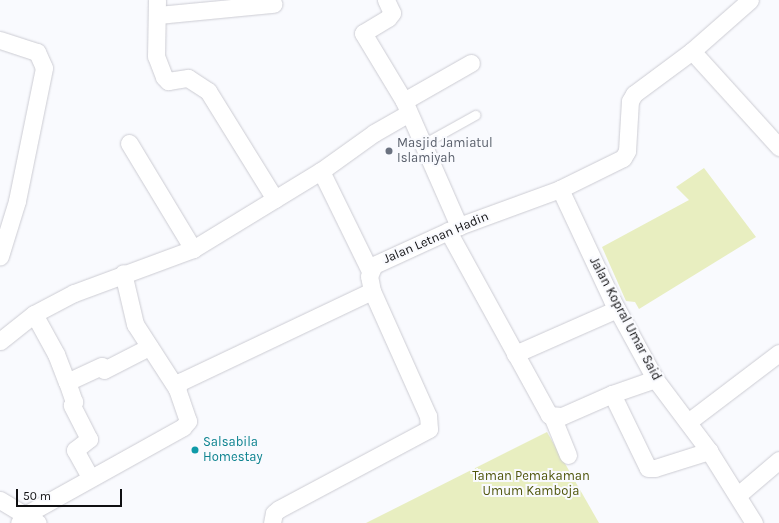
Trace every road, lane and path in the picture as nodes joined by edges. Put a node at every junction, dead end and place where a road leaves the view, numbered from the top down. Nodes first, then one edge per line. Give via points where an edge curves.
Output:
1 (386, 0) edge
2 (750, 0) edge
3 (274, 4) dead end
4 (158, 7) edge
5 (0, 40) edge
6 (692, 51) junction
7 (471, 63) dead end
8 (406, 107) junction
9 (475, 115) dead end
10 (129, 143) dead end
11 (423, 144) junction
12 (779, 147) edge
13 (322, 171) junction
14 (560, 189) junction
15 (275, 199) junction
16 (454, 228) junction
17 (193, 249) junction
18 (0, 256) edge
19 (370, 271) junction
20 (123, 273) junction
21 (372, 291) junction
22 (617, 309) junction
23 (34, 314) junction
24 (0, 341) edge
25 (149, 347) junction
26 (779, 353) edge
27 (515, 354) junction
28 (655, 378) junction
29 (68, 382) junction
30 (177, 389) junction
31 (612, 394) junction
32 (552, 416) junction
33 (688, 422) junction
34 (709, 451) junction
35 (568, 456) dead end
36 (779, 460) edge
37 (90, 477) junction
38 (738, 495) junction
39 (0, 500) edge
40 (27, 520) edge
41 (272, 523) edge
42 (754, 523) edge

1 - 8 street via 392,13 363,33
2 - 6 street, Jalan Letnan Hadin
3 - 4 street
4 - 15 street via 156,56 164,77 168,81 188,78 208,91
5 - 18 street via 37,52 44,68 16,201
6 - 12 street
6 - 14 street, Jalan Letnan Hadin via 634,94 630,101 627,151 623,158
7 - 8 street
8 - 11 street
8 - 13 street
9 - 11 lane
10 - 17 street
11 - 16 street
13 - 15 street
13 - 19 street
14 - 16 street, Jalan Letnan Hadin
14 - 22 street, Jalan Kopral Umar Said
15 - 17 street
16 - 19 street, Jalan Letnan Hadin via 378,262
16 - 27 street
17 - 20 street
19 - 21 street, Jalan Letnan Hadin
20 - 23 street via 74,293
20 - 25 street via 135,324
21 - 30 street via 180,382
21 - 41 street, Jalan Letnan Hadin via 428,416 429,429 279,509 274,513
22 - 27 street
22 - 28 street, Jalan Kopral Umar Said
23 - 24 street
23 - 29 street
25 - 29 street via 104,370 102,366
25 - 30 street
26 - 33 street
27 - 32 street via 547,412
28 - 31 street
28 - 33 street, Jalan Kopral Umar Said
29 - 37 street via 74,402 72,405 89,439 75,450
30 - 37 street via 187,417 186,424
31 - 32 street via 562,416
31 - 34 street via 648,468
32 - 35 street
33 - 34 street, Jalan Kopral Umar Said
34 - 38 street, Jalan Kopral Umar Said
36 - 38 street
37 - 40 street
38 - 42 street, Jalan Kopral Umar Said
39 - 40 street

